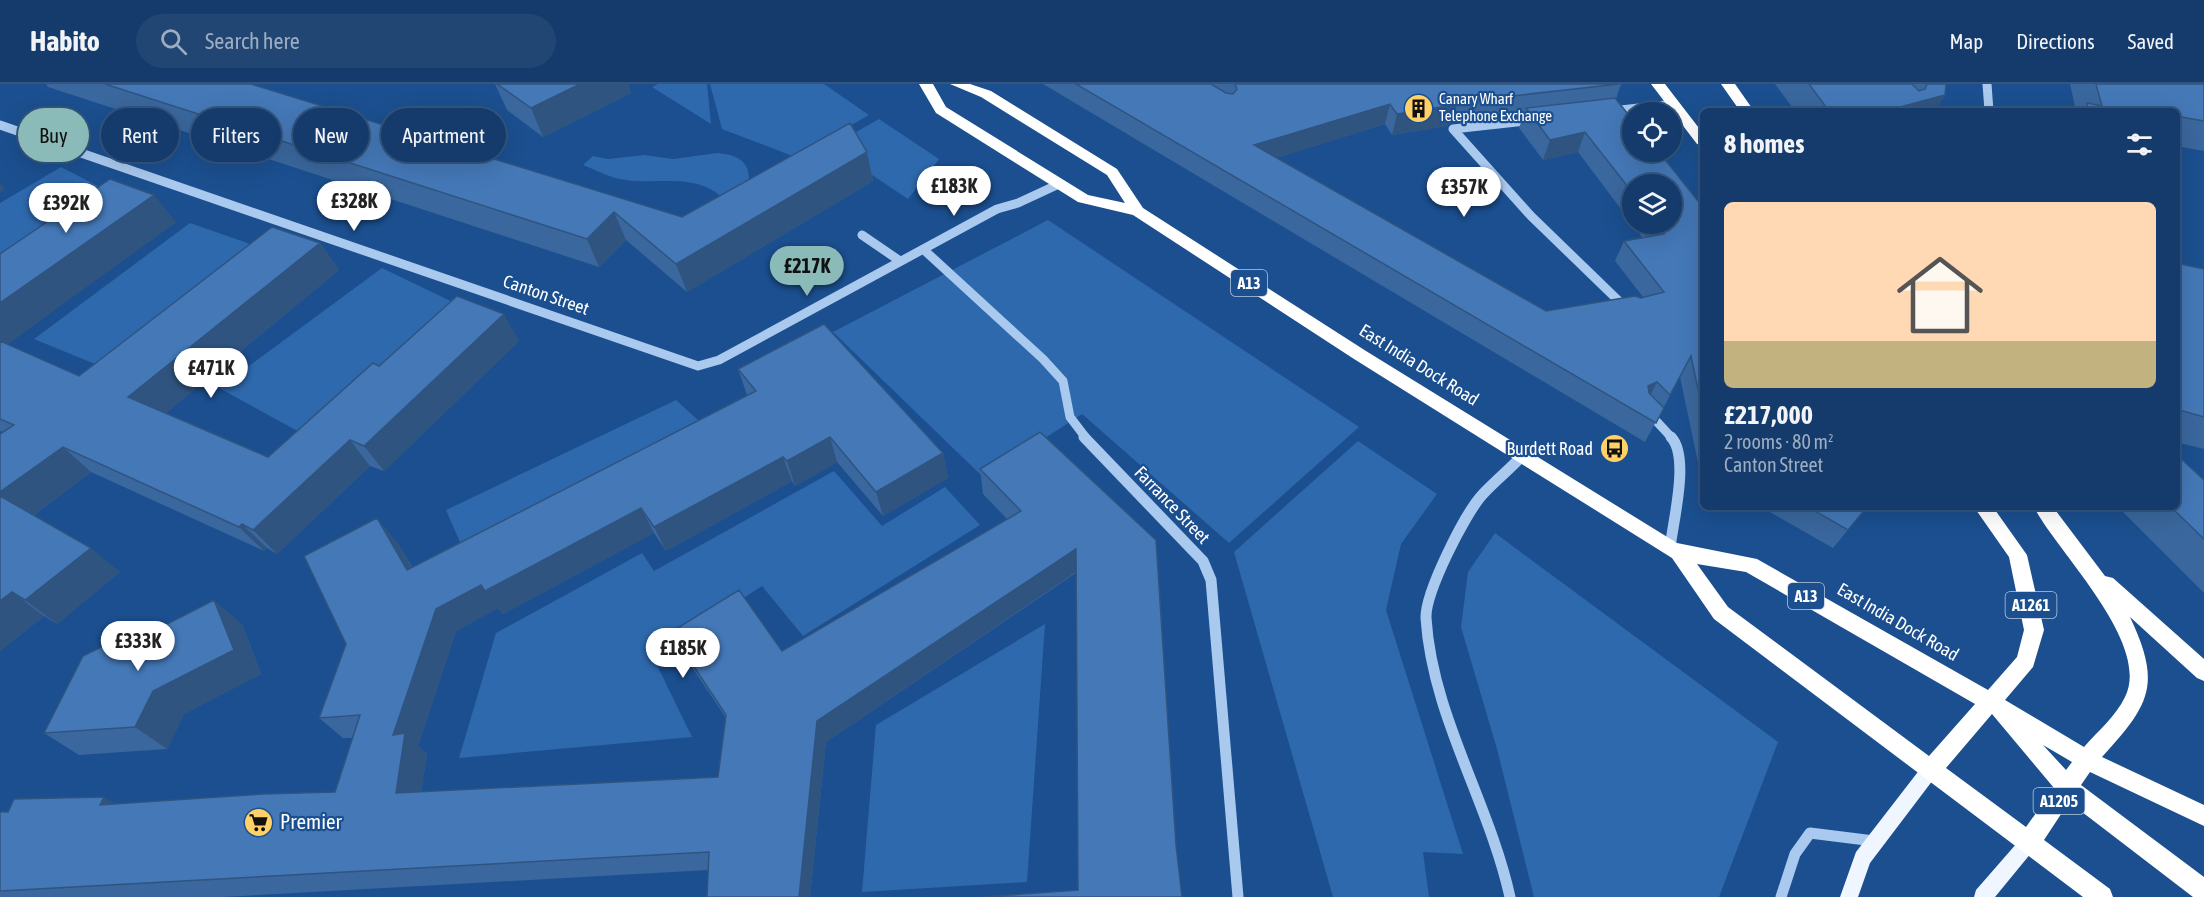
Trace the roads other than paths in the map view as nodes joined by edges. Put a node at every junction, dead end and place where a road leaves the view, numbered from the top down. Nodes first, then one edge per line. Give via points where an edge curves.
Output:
1 (926, 84) edge
2 (957, 84) edge
3 (1659, 84) edge
4 (1728, 84) edge
5 (1987, 84) edge
6 (1672, 102) edge
7 (1746, 108) edge
8 (1989, 108) edge
9 (1622, 110) edge
10 (1605, 112) edge
11 (1682, 115) edge
12 (1546, 118) edge
13 (0, 125) edge
14 (1700, 138) edge
15 (1059, 184) junction
16 (1138, 211) junction
17 (862, 235) dead end
18 (923, 249) junction
19 (900, 261) junction
20 (1630, 311) edge
21 (1644, 408) edge
22 (1522, 456) junction
23 (1985, 510) edge
24 (2045, 510) edge
25 (1675, 551) junction
26 (2092, 570) junction
27 (2204, 672) edge
28 (1992, 702) junction
29 (2087, 760) junction
30 (1930, 770) junction
31 (2068, 788) junction
32 (2204, 816) edge
33 (1874, 841) junction
34 (2030, 841) junction
35 (2204, 891) edge
36 (1238, 897) edge
37 (1510, 897) edge
38 (1781, 897) edge
39 (1849, 897) edge
40 (1983, 897) edge
41 (2102, 897) edge

1 - 15 highway, East India Dock Road / A13 via 941,110
2 - 16 highway, East India Dock Road / A13 via 986,94 1112,172
3 - 6 highway
4 - 7 highway
5 - 8 street
9 - 10 street
11 - 14 highway
12 - 20 street via 1453,129 1531,216
13 - 19 street, Canton Street via 698,366 719,360
15 - 16 highway, East India Dock Road / A13 via 1083,199
15 - 18 street, Canton Street via 997,209
16 - 22 highway, East India Dock Road / A13
17 - 19 street
18 - 19 street, Canton Street
18 - 36 street, Farrance Street via 1063,381 1070,417 1077,429 1203,561 1211,580
21 - 25 street via 1676,442 1681,461
22 - 25 highway, East India Dock Road / A13
22 - 37 street via 1483,494 1448,548 1426,615 1437,685 1503,865
23 - 28 highway, A1261 via 2018,555 2034,630 2026,661
24 - 26 highway
25 - 28 highway, East India Dock Road / A13 via 1750,565
25 - 30 highway, East India Dock Road / A13 via 1721,613
26 - 27 highway
26 - 29 highway via 2123,622 2139,669 2138,692 2127,714
28 - 29 highway, A13
28 - 30 highway
28 - 31 highway
29 - 31 highway, A1205
29 - 32 highway, A13
30 - 33 main road
30 - 34 highway, A13
31 - 34 highway, A1205
31 - 35 highway
33 - 38 street via 1810,833 1795,854
33 - 39 main road via 1863,858
34 - 40 main road, A1205
34 - 41 highway, A13

